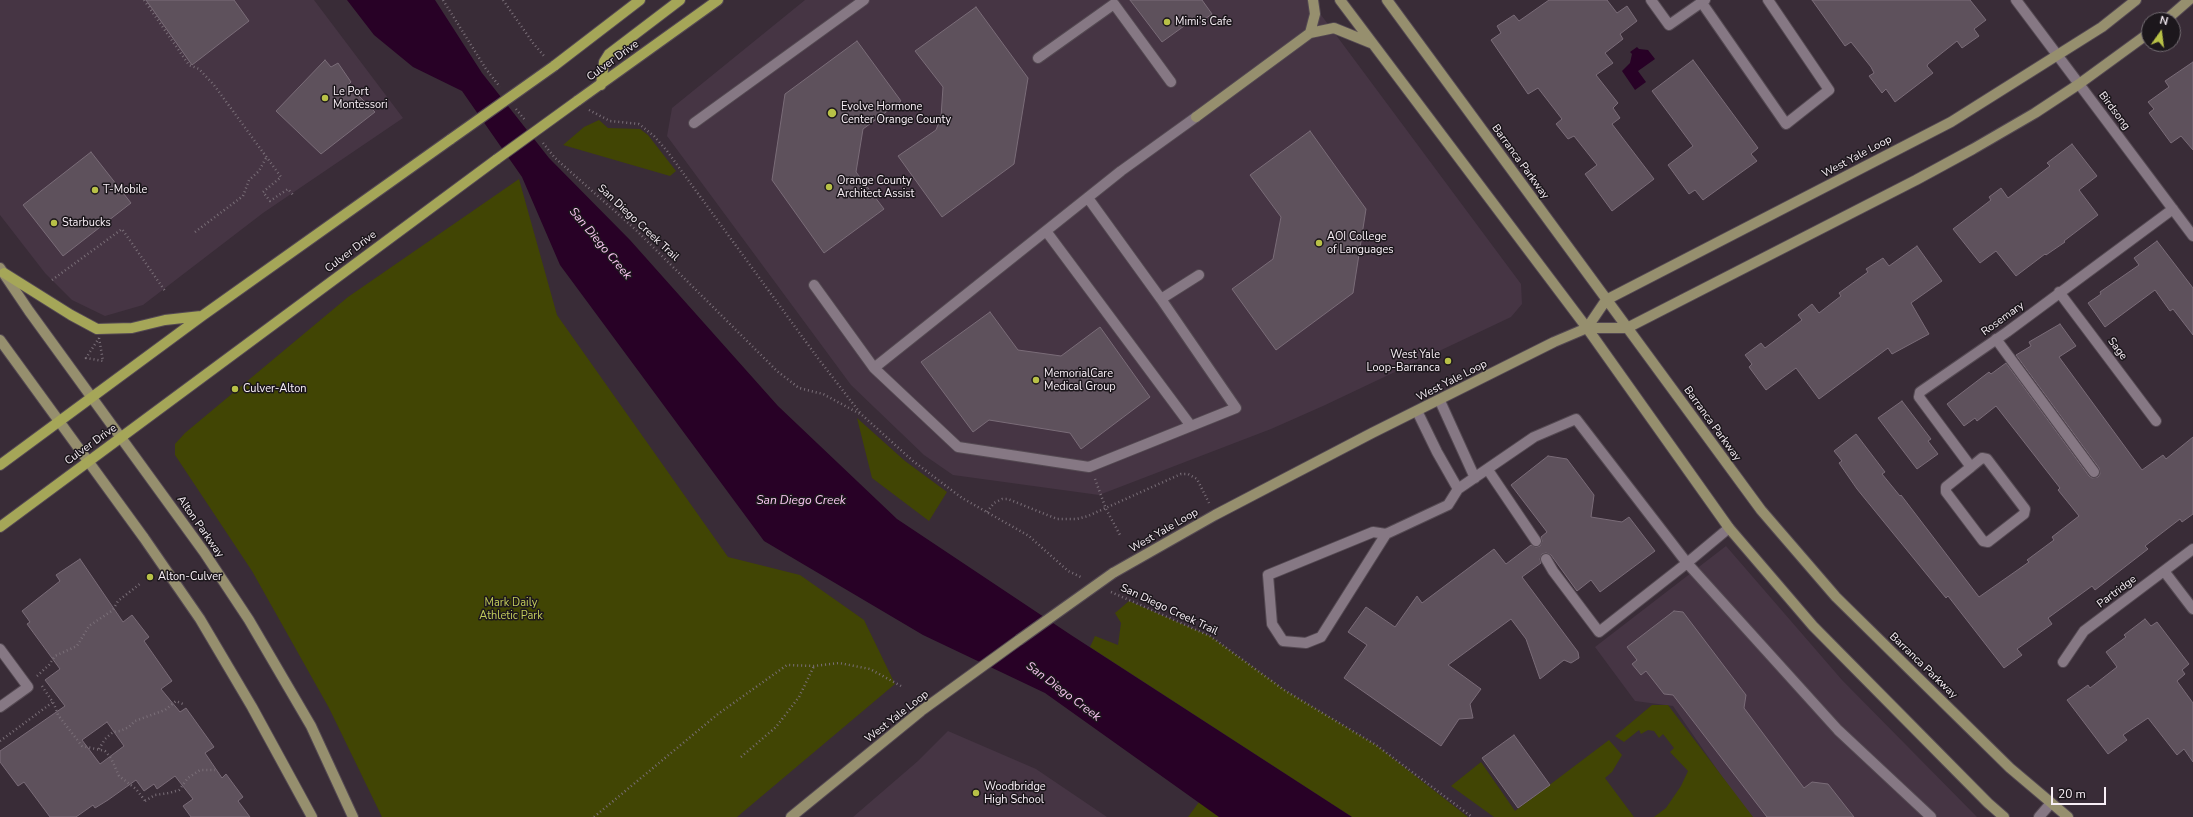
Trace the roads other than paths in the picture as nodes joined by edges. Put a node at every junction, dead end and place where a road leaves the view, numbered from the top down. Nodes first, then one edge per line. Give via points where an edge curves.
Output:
1 (640, 0) edge
2 (680, 0) edge
3 (718, 0) edge
4 (864, 0) edge
5 (1313, 0) edge
6 (1340, 0) edge
7 (1387, 0) edge
8 (1651, 0) edge
9 (1768, 0) edge
10 (2016, 0) edge
11 (2136, 0) edge
12 (2189, 0) edge
13 (1703, 1) edge
14 (2175, 12) edge
15 (1310, 33) junction
16 (2141, 39) edge
17 (1373, 43) junction
18 (2058, 56) junction
19 (1038, 58) dead end
20 (1171, 82) dead end
21 (2079, 84) junction
22 (601, 85) junction
23 (1196, 117) joint
24 (694, 122) dead end
25 (1088, 198) junction
26 (2173, 209) junction
27 (1046, 231) junction
28 (2193, 236) edge
29 (2, 271) edge
30 (1199, 276) dead end
31 (814, 285) dead end
32 (2059, 292) junction
33 (1161, 299) junction
34 (1606, 300) junction
35 (202, 316) junction
36 (1587, 328) junction
37 (1627, 328) junction
38 (1996, 339) junction
39 (0, 340) edge
40 (874, 368) junction
41 (92, 397) junction
42 (1440, 400) junction
43 (1417, 411) junction
44 (2156, 421) dead end
45 (59, 422) junction
46 (1191, 426) junction
47 (121, 438) junction
48 (88, 462) junction
49 (0, 465) edge
50 (1971, 467) junction
51 (1488, 470) junction
52 (2094, 472) dead end
53 (1475, 478) junction
54 (1458, 489) junction
55 (0, 527) edge
56 (1729, 528) junction
57 (1386, 534) junction
58 (1536, 541) dead end
59 (2193, 549) edge
60 (1546, 559) dead end
61 (1687, 563) junction
62 (2164, 571) junction
63 (2193, 609) edge
64 (0, 649) edge
65 (2063, 662) dead end
66 (0, 707) edge
67 (2051, 803) junction
68 (312, 817) edge
69 (354, 817) edge
70 (791, 817) edge
71 (1931, 817) edge
72 (2004, 817) edge
73 (2039, 817) edge
74 (2068, 817) edge

1 - 35 main road, bridge via 554,66
2 - 22 main road via 609,54 604,62
3 - 22 main road, Culver Drive
4 - 24 street
5 - 15 main road via 1315,14
6 - 17 main road
7 - 34 main road, Barranca Parkway
8 - 13 street via 1669,25
9 - 13 street via 1829,90 1786,124
10 - 18 street, Birdsong
11 - 18 main road, West Yale Loop via 2102,27
12 - 14 main road
15 - 17 main road via 1334,28
15 - 23 main road
16 - 21 main road, West Yale Loop
17 - 36 main road
18 - 21 street, Birdsong
18 - 34 main road, West Yale Loop via 1951,122
19 - 20 street via 1114,4
21 - 26 street, Birdsong
21 - 37 main road, West Yale Loop via 1974,149
22 - 47 main road, Culver Drive, bridge
23 - 25 street
25 - 27 street
25 - 33 street
26 - 28 street, Birdsong
26 - 32 street, Rosemary
27 - 40 street
27 - 46 street
29 - 35 main road via 97,329 132,328 165,320
29 - 41 main road, Alton Parkway
30 - 33 street
31 - 40 street
32 - 38 street, Rosemary
32 - 44 street, Sage
33 - 46 street via 1236,408
34 - 36 main road, West Yale Loop
34 - 37 main road, Barranca Parkway
35 - 41 main road
36 - 37 main road, West Yale Loop
36 - 42 main road, West Yale Loop
36 - 56 main road
37 - 67 main road, Barranca Parkway via 1761,510 1836,597 2010,768
38 - 50 street, Rosemary via 1920,392 1919,397
38 - 52 street
39 - 45 main road
40 - 46 street via 958,447 1089,467
41 - 45 main road
41 - 47 main road, Alton Parkway
42 - 43 main road, West Yale Loop
42 - 53 street
43 - 54 street
43 - 70 main road, West Yale Loop, bridge via 1215,516 1113,573 921,711
45 - 48 main road
45 - 49 main road
47 - 48 main road, Culver Drive
47 - 69 main road, Alton Parkway via 204,552 249,620 311,726
48 - 55 main road, Culver Drive
48 - 68 main road via 200,620 252,707
50 - 50 street via 1982,458 1987,459 2025,509 2024,514 1988,542 1983,541 1946,492 1946,487
51 - 53 street
51 - 58 street
51 - 61 street via 1534,437 1576,419
53 - 54 street
54 - 57 street via 1448,505
56 - 61 street
56 - 72 main road via 1814,626
57 - 57 street via 1373,532 1268,575 1272,624 1283,641 1306,642 1321,637
59 - 62 street, Partridge
60 - 61 street via 1599,632
61 - 71 street via 1838,730
62 - 63 street
62 - 65 street, Partridge via 2084,631
64 - 66 street via 28,687
67 - 73 street
67 - 74 main road, Barranca Parkway

